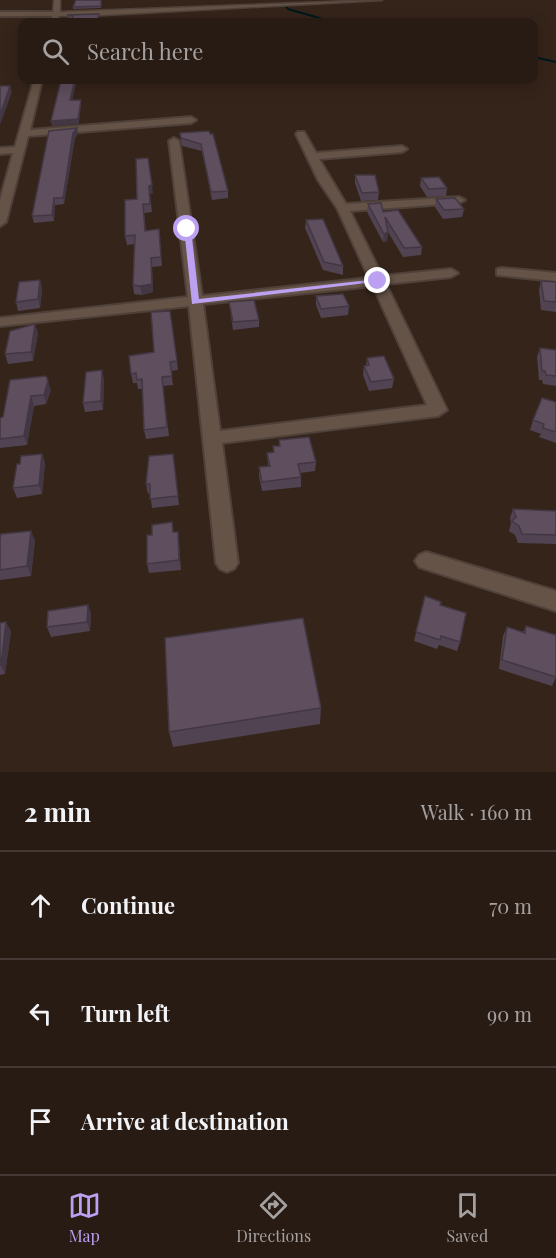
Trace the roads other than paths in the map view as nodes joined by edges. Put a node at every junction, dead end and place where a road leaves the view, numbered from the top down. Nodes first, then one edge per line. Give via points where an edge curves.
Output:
1 (57, 0) edge
2 (380, 0) edge
3 (0, 14) edge
4 (56, 14) junction
5 (55, 18) edge
6 (37, 84) edge
7 (191, 120) dead end
8 (23, 133) junction
9 (301, 134) dead end
10 (174, 141) dead end
11 (402, 149) dead end
12 (19, 150) junction
13 (0, 151) edge
14 (314, 156) junction
15 (459, 200) edge
16 (343, 208) junction
17 (0, 222) edge
18 (502, 272) dead end
19 (451, 273) dead end
20 (556, 277) edge
21 (378, 281) junction
22 (195, 302) junction
23 (0, 322) edge
24 (211, 438) junction
25 (426, 561) dead end
26 (227, 563) dead end
27 (556, 601) edge

1 - 4 street
2 - 4 street
3 - 4 street
4 - 5 street
6 - 8 street
7 - 8 street
8 - 12 street
9 - 14 street
10 - 22 street
11 - 14 street
12 - 13 street
12 - 17 street
14 - 16 street
15 - 16 street
16 - 21 street
18 - 20 street
19 - 21 street
21 - 22 street
21 - 24 street via 438,410
22 - 23 street
22 - 24 street
24 - 26 street
25 - 27 street

